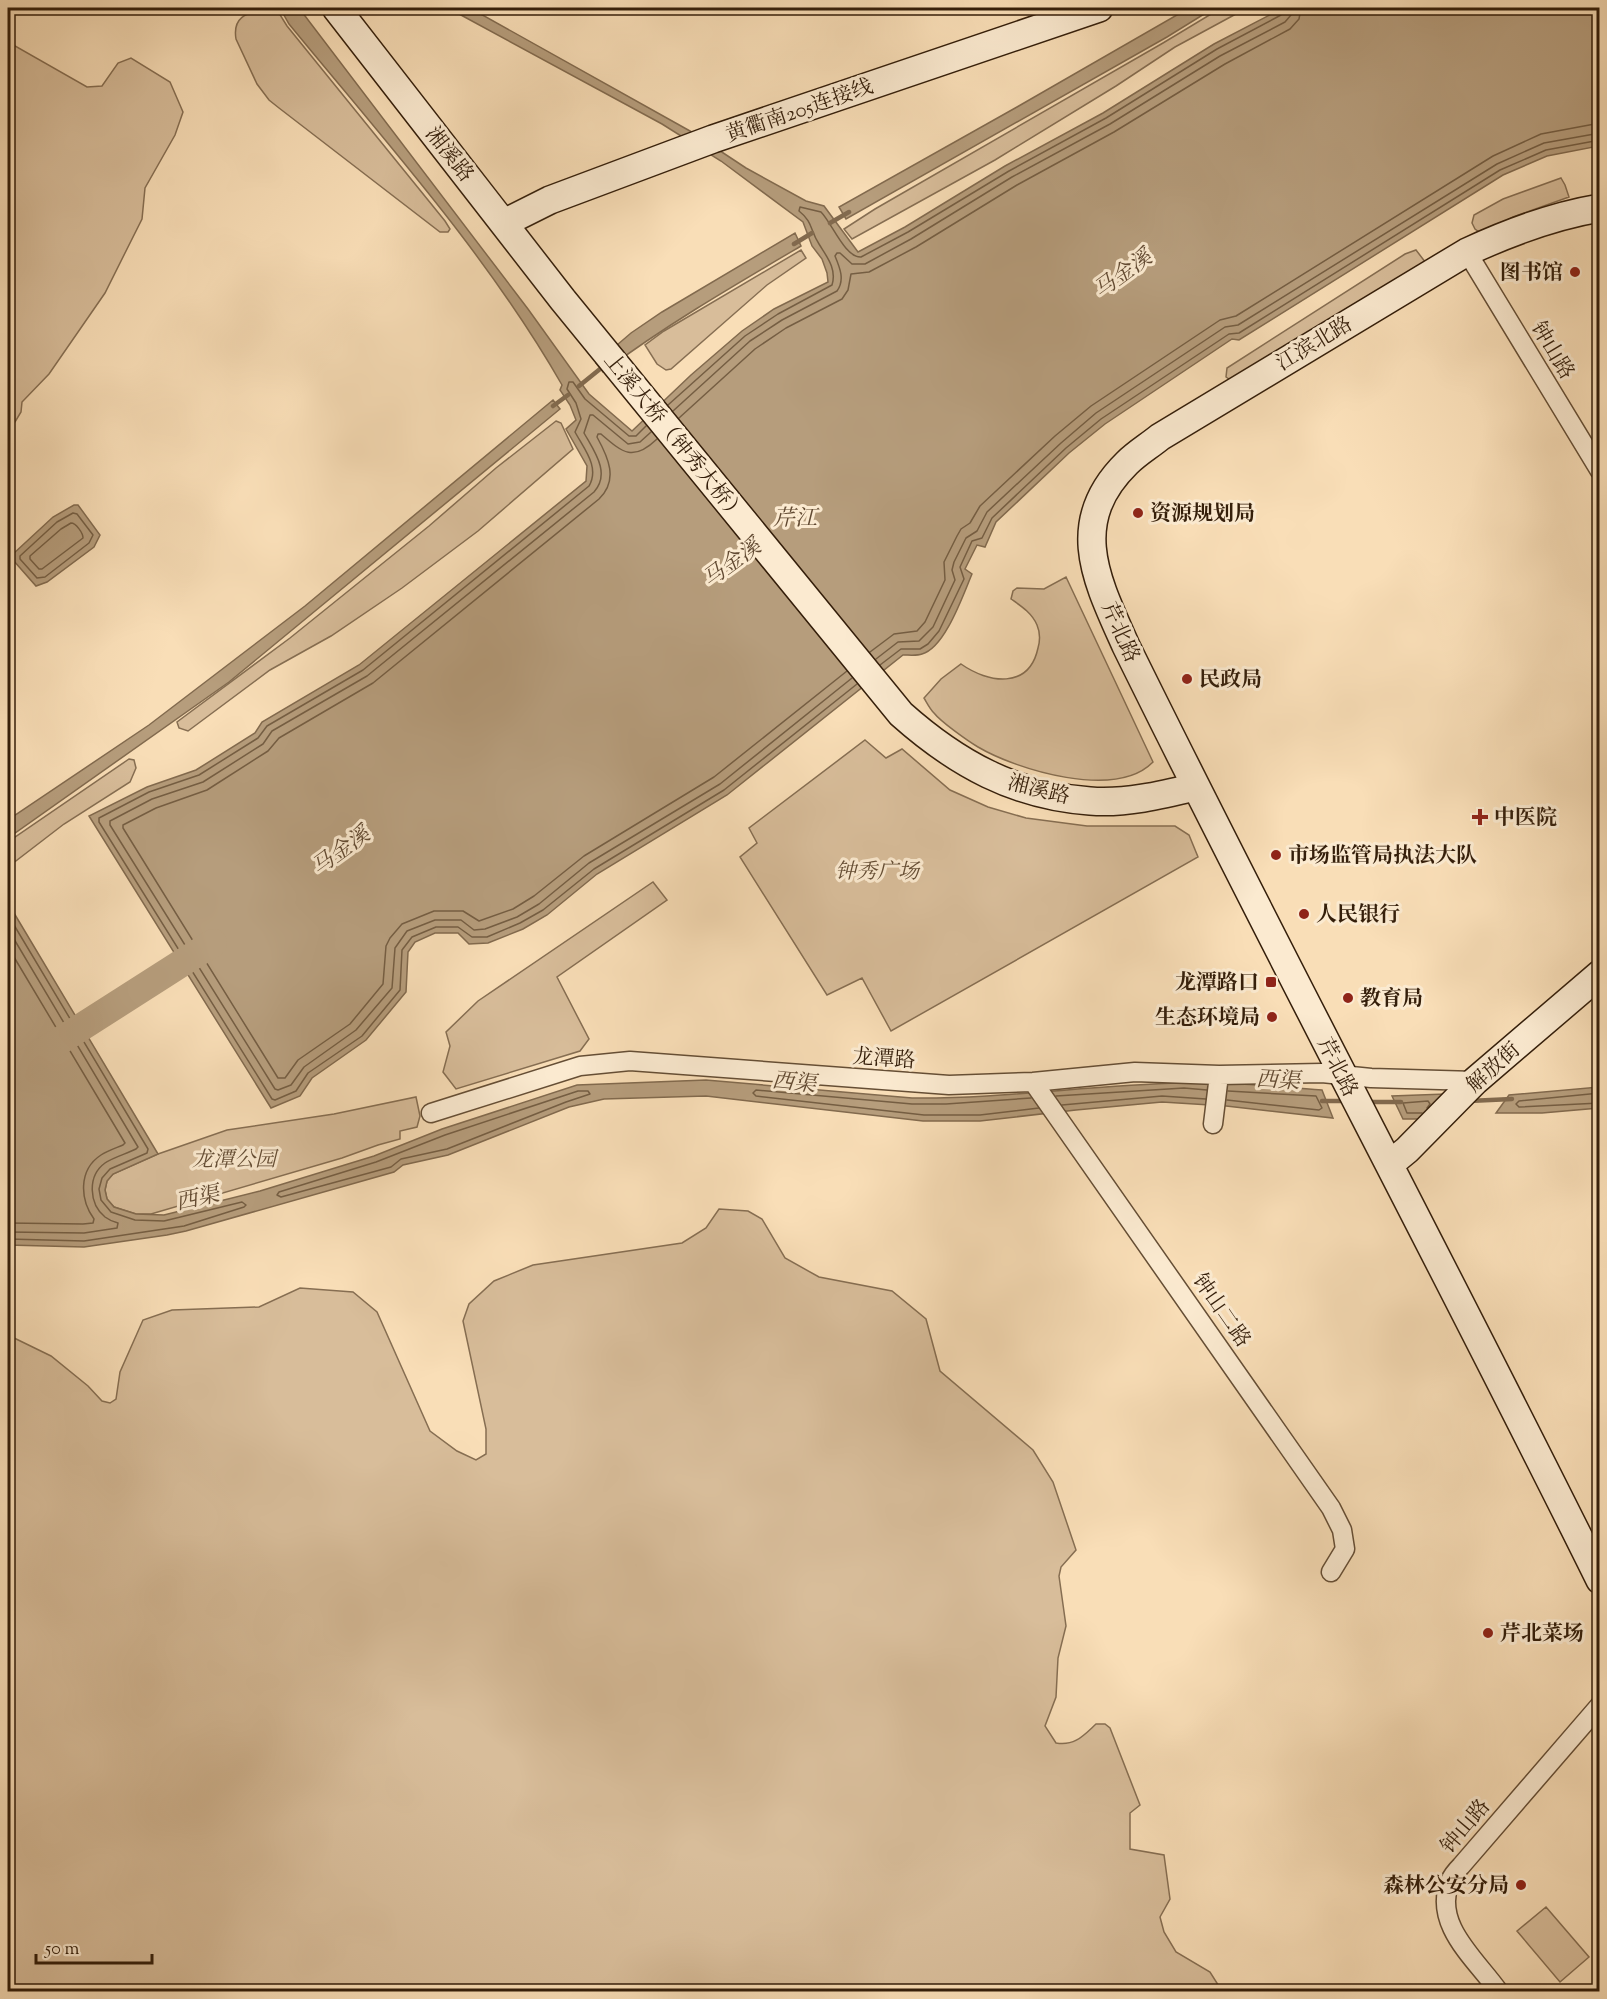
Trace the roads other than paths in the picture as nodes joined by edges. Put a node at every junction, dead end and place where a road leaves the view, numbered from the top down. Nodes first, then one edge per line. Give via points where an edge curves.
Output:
1 (336, 8) edge
2 (1099, 8) edge
3 (1599, 208) edge
4 (504, 223) junction
5 (1467, 252) junction
6 (563, 300) joint
7 (1599, 471) edge
8 (1090, 548) joint
9 (901, 714) joint
10 (1195, 787) junction
11 (1599, 974) edge
12 (1341, 1074) junction
13 (1219, 1075) junction
14 (1475, 1081) junction
15 (1033, 1082) junction
16 (431, 1113) dead end
17 (1213, 1124) dead end
18 (1390, 1164) junction
19 (1331, 1572) dead end
20 (1599, 1580) edge
21 (1599, 1704) edge
22 (1499, 1992) edge

1 - 4 main road, 湘溪路
2 - 4 main road, 黄衢南205连接线 via 713,140 550,200
3 - 5 main road, 江滨北路 via 1548,219
4 - 6 main road, 湘溪路
5 - 7 street, 钟山路
5 - 8 main road, 江滨北路 via 1160,437 1126,464 1103,494
6 - 9 main road, 上溪大桥（钟秀大桥）
8 - 10 main road, 芹北路 via 1113,618
9 - 10 main road, 湘溪路 via 930,740 964,761 1009,784 1051,796 1124,800
10 - 12 main road, 芹北路
11 - 14 main road, 解放街
12 - 13 street, 龙潭路
12 - 14 street, 龙潭路
12 - 18 main road, 芹北路
13 - 15 street, 龙潭路 via 1135,1072
13 - 17 street
14 - 18 main road, 解放街
15 - 16 street, 龙潭路 via 889,1082 630,1061 580,1066
15 - 19 street, 钟山二路 via 1331,1508 1342,1530 1345,1548
18 - 20 main road, 芹北路
21 - 22 street, 钟山路 via 1450,1881 1446,1907 1456,1938

